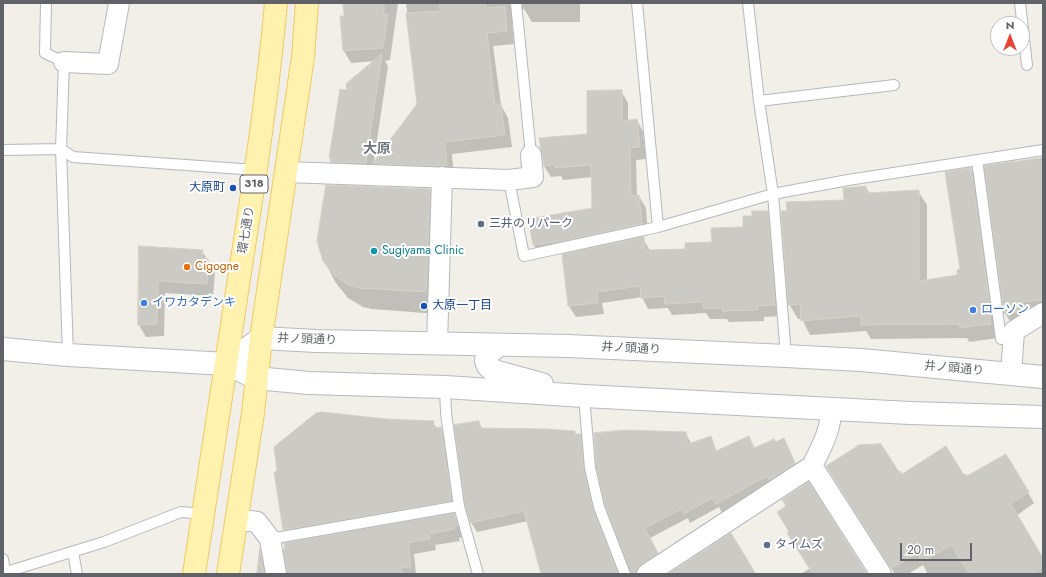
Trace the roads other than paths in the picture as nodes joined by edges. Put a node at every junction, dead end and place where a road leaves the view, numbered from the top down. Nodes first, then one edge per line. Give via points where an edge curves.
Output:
1 (46, 3) edge
2 (119, 3) edge
3 (276, 3) edge
4 (307, 3) edge
5 (516, 3) edge
6 (637, 3) edge
7 (748, 3) edge
8 (1020, 3) edge
9 (64, 62) junction
10 (1027, 65) dead end
11 (894, 85) dead end
12 (759, 101) junction
13 (61, 149) junction
14 (3, 150) edge
15 (1043, 150) edge
16 (531, 155) joint
17 (977, 160) junction
18 (256, 170) junction
19 (286, 172) junction
20 (442, 177) junction
21 (509, 180) junction
22 (773, 194) junction
23 (658, 228) junction
24 (1043, 313) edge
25 (261, 338) junction
26 (1001, 339) dead end
27 (436, 344) junction
28 (498, 345) junction
29 (3, 349) edge
30 (68, 355) junction
31 (786, 356) junction
32 (226, 364) junction
33 (1011, 374) junction
34 (1043, 377) edge
35 (256, 378) junction
36 (445, 387) junction
37 (584, 396) junction
38 (832, 409) junction
39 (1043, 417) edge
40 (812, 466) junction
41 (459, 506) junction
42 (203, 514) junction
43 (236, 519) junction
44 (270, 539) junction
45 (72, 552) junction
46 (3, 559) edge
47 (4, 573) edge
48 (77, 574) edge
49 (194, 574) edge
50 (228, 574) edge
51 (276, 574) edge
52 (478, 574) edge
53 (625, 574) edge
54 (647, 574) edge
55 (881, 574) edge

1 - 9 lane via 45,53
2 - 9 street via 108,64
3 - 18 main road, 環七通り / 318 via 272,54
4 - 19 main road, 318 via 303,57
5 - 16 lane
6 - 23 lane
7 - 12 lane
8 - 10 lane
9 - 13 lane
11 - 12 lane
12 - 22 lane
13 - 14 lane
13 - 18 lane via 72,157
13 - 30 lane
15 - 17 lane
16 - 21 street via 533,177
17 - 22 lane
17 - 26 lane
18 - 32 main road, 環七通り / 318
19 - 20 street
19 - 25 main road, 318
20 - 21 street
20 - 27 street
21 - 23 lane via 524,256
22 - 23 lane
22 - 31 lane
24 - 33 street via 1014,331
25 - 27 main road, 井ノ頭通り
25 - 32 main road, 井ノ頭通り
25 - 35 main road, 318
27 - 28 main road, 井ノ頭通り
28 - 31 main road, 井ノ頭通り
28 - 37 main road via 487,355 486,361 494,371
29 - 30 main road
30 - 32 main road
31 - 33 main road, 井ノ頭通り
32 - 35 main road
32 - 42 main road, 環七通り / 318
33 - 34 main road, 井ノ頭通り
35 - 36 main road via 309,383
35 - 43 main road, 318
36 - 37 main road
36 - 41 lane via 446,413
37 - 38 main road
37 - 53 lane via 590,468 602,514
38 - 39 main road
38 - 40 street via 830,427
40 - 54 street
40 - 55 street
41 - 44 lane
41 - 52 lane
42 - 45 lane via 181,512
42 - 49 main road, 環七通り / 318
43 - 44 street via 258,522
43 - 50 main road, 318
44 - 51 street
45 - 47 lane
45 - 48 lane
46 - 47 lane

